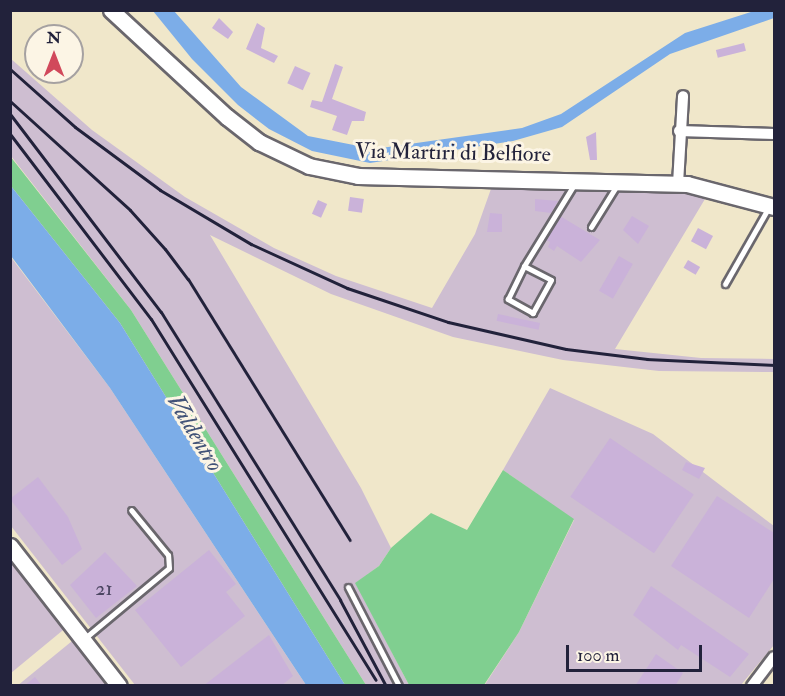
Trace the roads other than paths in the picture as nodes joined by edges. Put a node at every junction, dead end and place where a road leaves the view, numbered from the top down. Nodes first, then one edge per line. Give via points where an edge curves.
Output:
1 (111, 10) edge
2 (683, 96) dead end
3 (680, 131) junction
4 (774, 134) edge
5 (577, 179) junction
6 (619, 181) junction
7 (678, 184) junction
8 (772, 207) edge
9 (591, 227) dead end
10 (524, 266) junction
11 (725, 284) dead end
12 (131, 510) dead end
13 (10, 546) edge
14 (348, 587) dead end
15 (83, 639) junction
16 (774, 657) edge
17 (119, 686) edge
18 (399, 686) edge
19 (752, 686) edge

1 - 5 street, Via Martiri di Belfiore via 235,123 260,142 309,165 358,176
2 - 3 street
3 - 4 street
3 - 7 street
5 - 6 street, Via Martiri di Belfiore
5 - 10 lane
6 - 7 street, Via Martiri di Belfiore
6 - 9 lane
7 - 8 street, Via Martiri di Belfiore via 722,191
8 - 11 lane
10 - 10 lane via 508,299 533,313 551,280
12 - 15 lane via 168,555 169,568
13 - 15 street
14 - 18 lane
15 - 17 street
16 - 19 street

